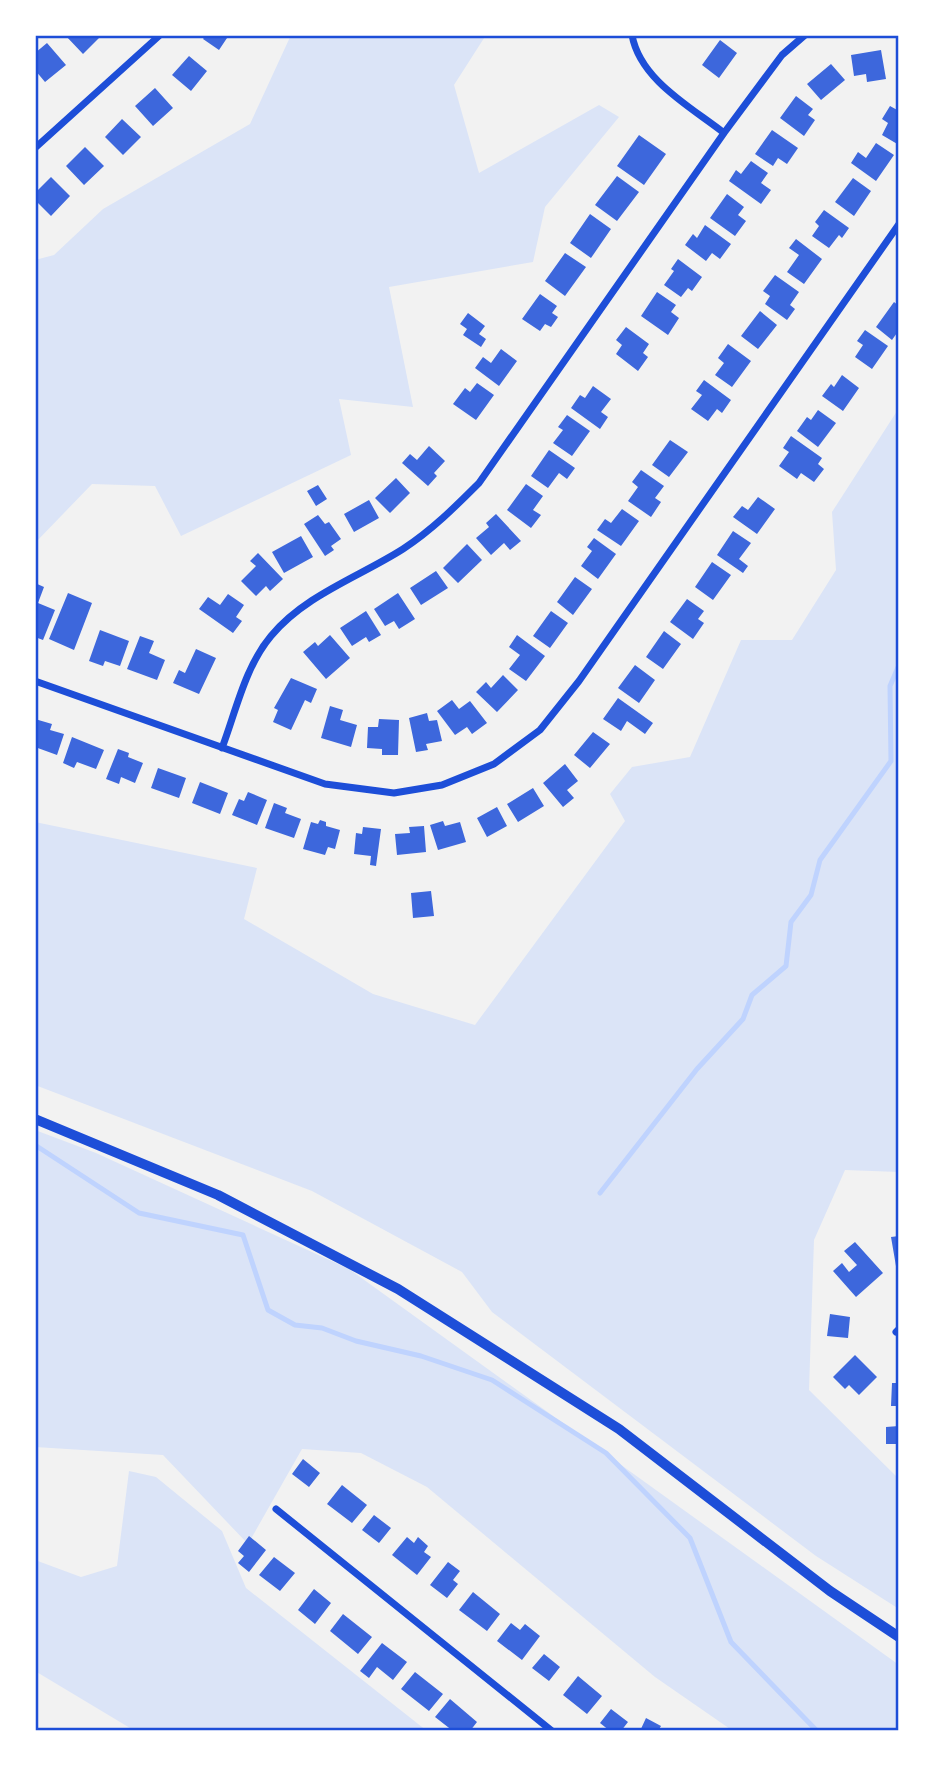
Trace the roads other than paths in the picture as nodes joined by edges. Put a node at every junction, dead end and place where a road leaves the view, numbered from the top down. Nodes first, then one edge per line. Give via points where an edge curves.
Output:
1 (160, 35) edge
2 (632, 35) edge
3 (805, 35) edge
4 (724, 133) junction
5 (35, 148) edge
6 (899, 224) edge
7 (35, 681) edge
8 (222, 748) junction
9 (35, 1119) edge
10 (276, 1509) dead end
11 (899, 1637) edge
12 (552, 1731) edge

1 - 5 street
2 - 4 street via 634,47 656,79
3 - 4 street via 782,55
4 - 8 street via 479,482 440,523 296,611 270,637 252,664
6 - 8 street via 540,730 494,764 442,785 394,793 325,783
7 - 8 street
9 - 11 street via 218,1195 398,1289 619,1429 830,1591
10 - 12 street

